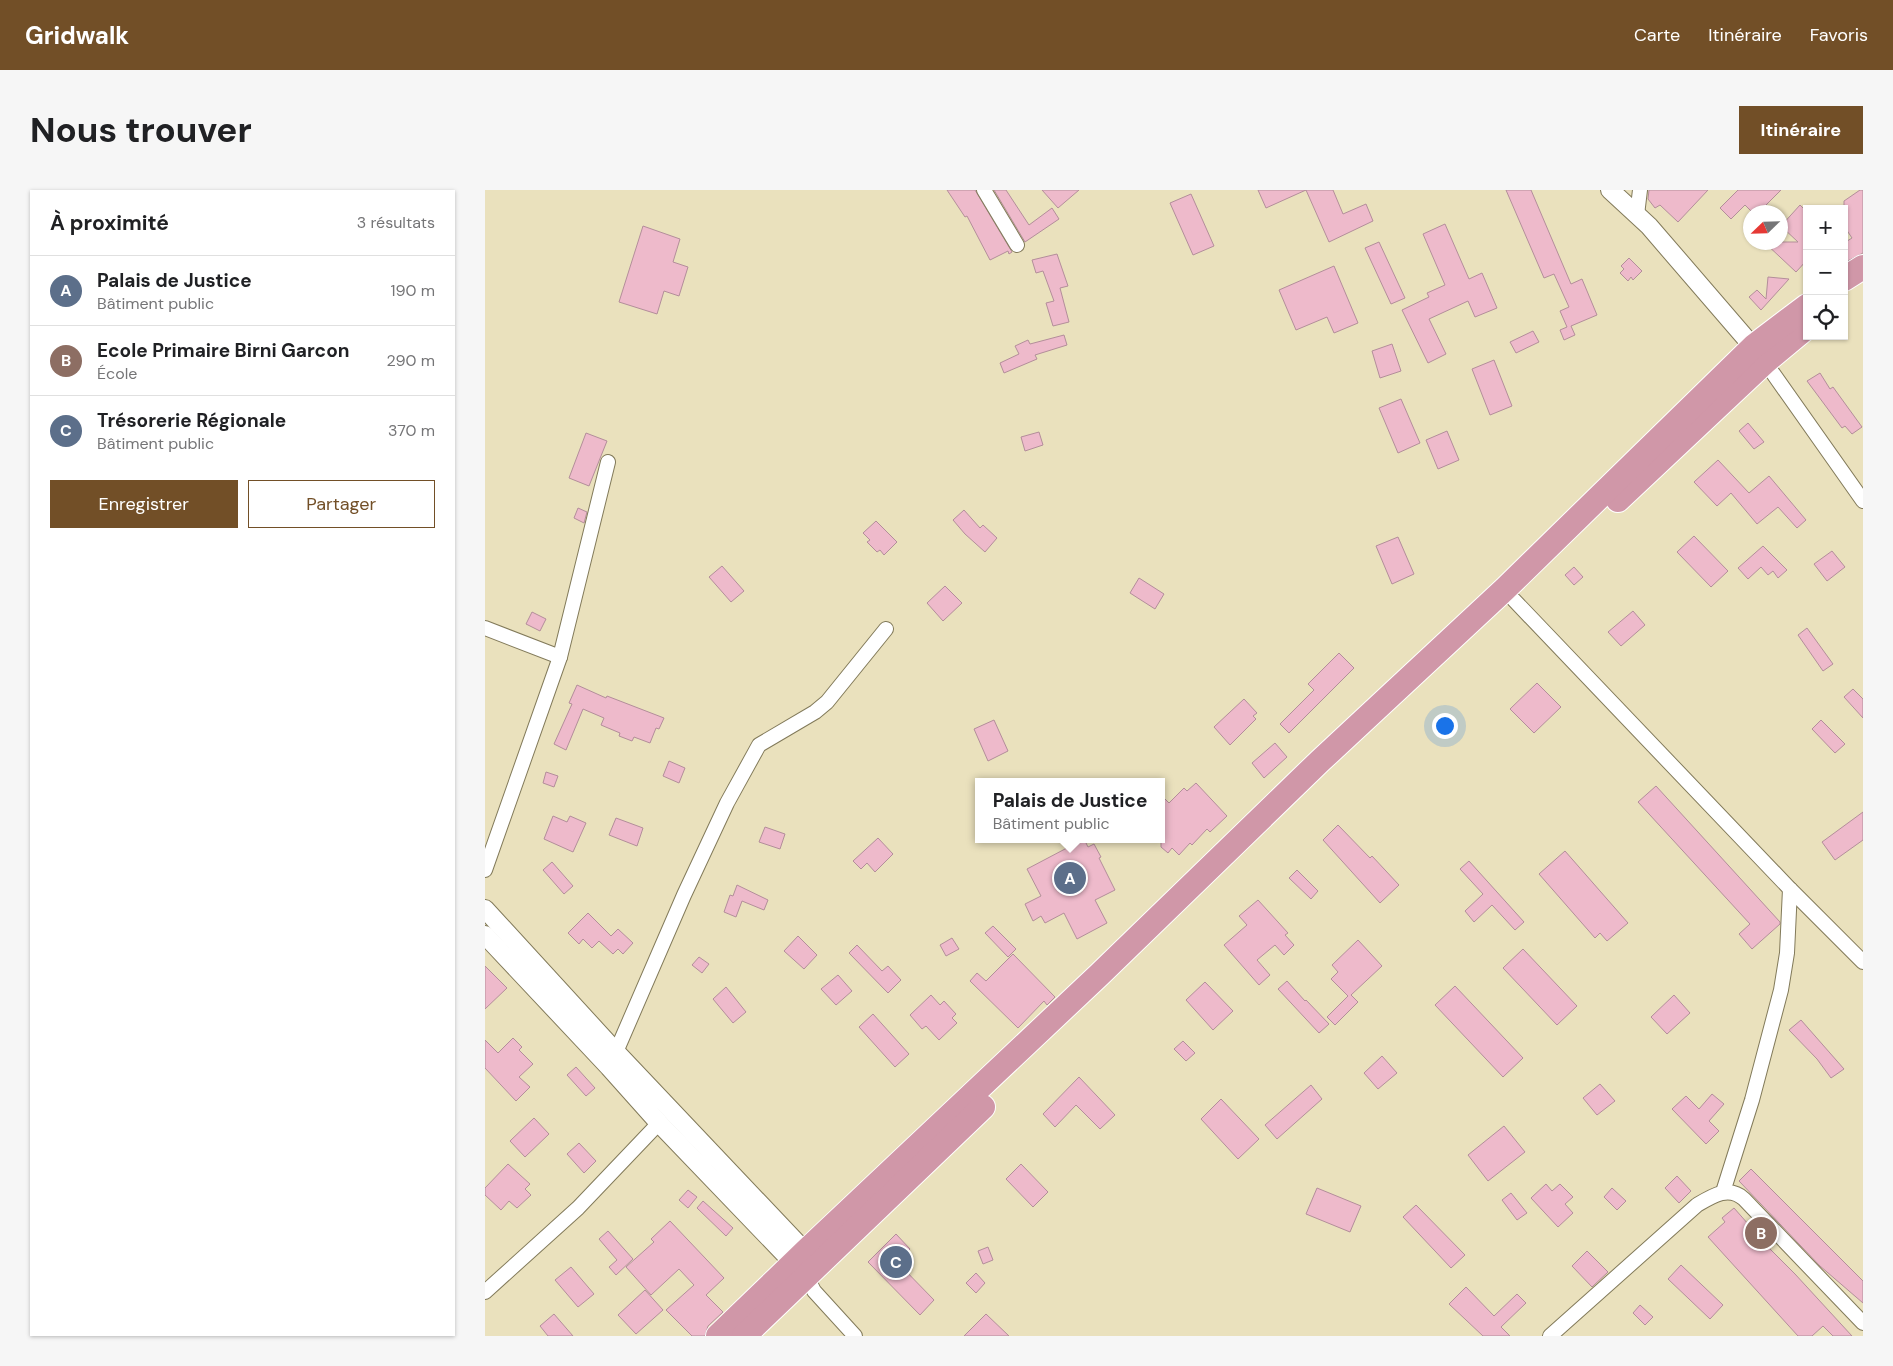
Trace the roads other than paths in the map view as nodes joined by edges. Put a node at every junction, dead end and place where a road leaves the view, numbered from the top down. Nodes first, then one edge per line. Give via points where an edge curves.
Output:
1 (984, 190) edge
2 (1610, 190) edge
3 (1640, 190) edge
4 (1637, 215) junction
5 (1017, 245) dead end
6 (1863, 267) edge
7 (1848, 276) edge
8 (1863, 284) edge
9 (1846, 295) edge
10 (1803, 310) edge
11 (1803, 329) edge
12 (1760, 354) junction
13 (608, 462) dead end
14 (1863, 501) edge
15 (1514, 600) junction
16 (485, 628) edge
17 (886, 629) dead end
18 (560, 658) junction
19 (1326, 766) junction
20 (485, 870) edge
21 (1790, 889) junction
22 (485, 909) edge
23 (485, 935) edge
24 (1863, 962) edge
25 (616, 1052) junction
26 (659, 1123) junction
27 (1723, 1192) junction
28 (808, 1270) junction
29 (485, 1292) edge
30 (1863, 1323) edge
31 (718, 1336) edge
32 (744, 1336) edge
33 (855, 1336) edge
34 (1551, 1336) edge

1 - 5 street
2 - 4 street
3 - 4 street
4 - 12 street
6 - 7 highway
8 - 9 highway
10 - 12 highway
11 - 12 highway
12 - 14 street
12 - 15 highway
12 - 19 highway via 1505,589
13 - 18 street
15 - 19 highway
15 - 21 street
16 - 18 street
17 - 25 street via 827,702 759,745 684,895
18 - 20 street
19 - 28 highway
21 - 24 street
21 - 27 street via 1787,953 1781,990
22 - 25 street
23 - 26 street
25 - 28 street
26 - 28 street
26 - 29 street via 577,1208
27 - 30 street via 1739,1195
27 - 34 street via 1697,1205
28 - 31 highway
28 - 32 highway
28 - 33 street

